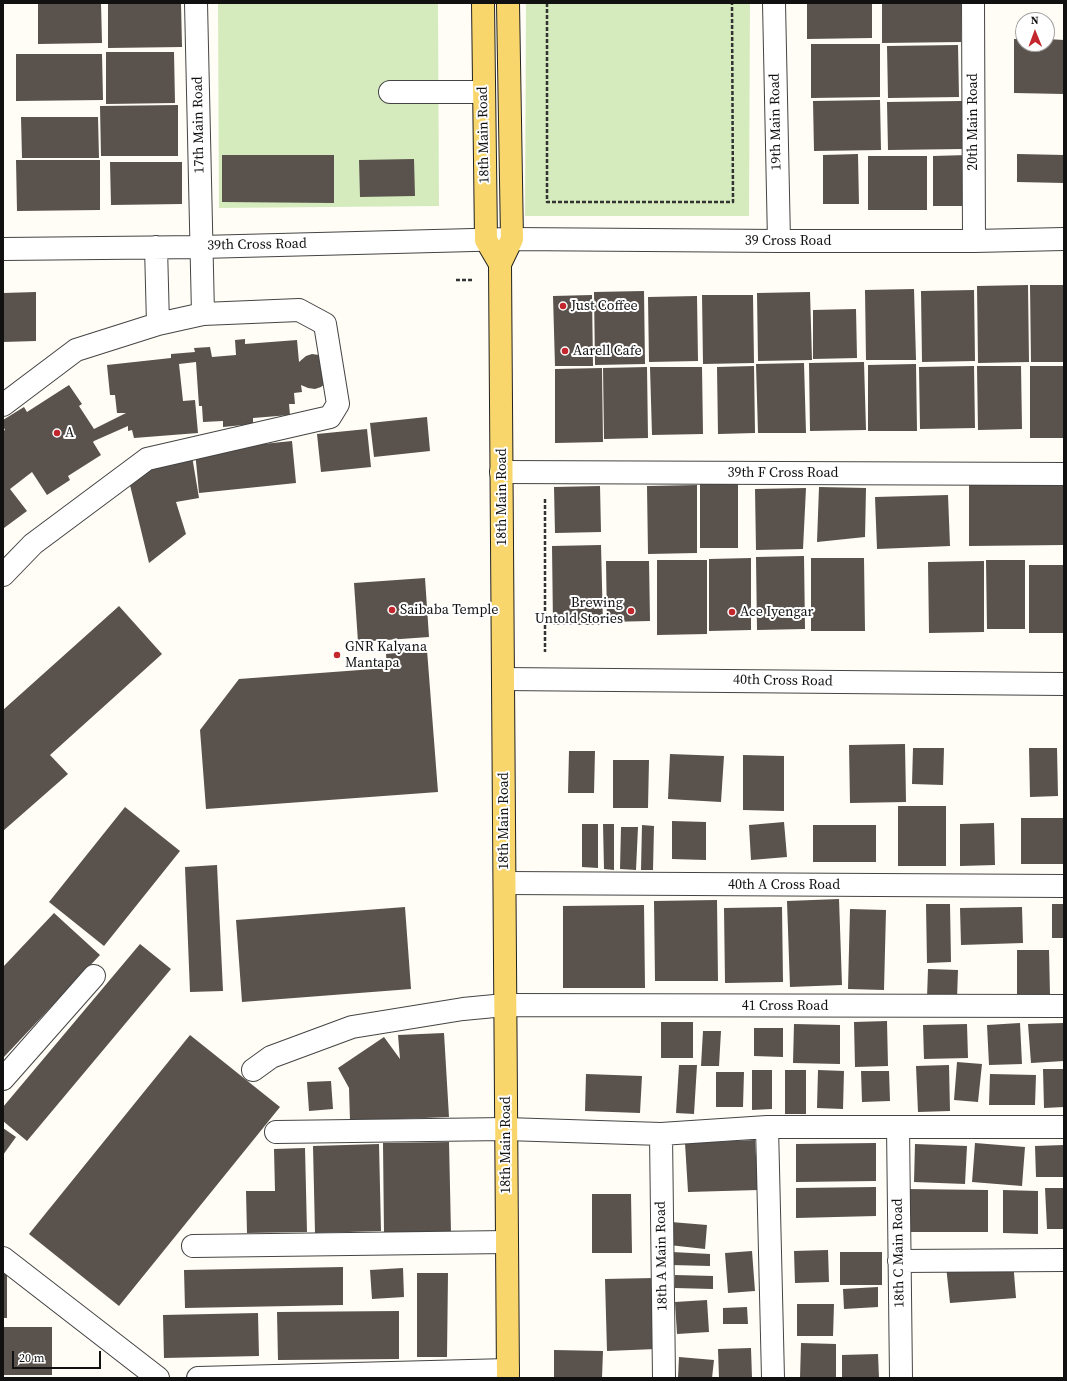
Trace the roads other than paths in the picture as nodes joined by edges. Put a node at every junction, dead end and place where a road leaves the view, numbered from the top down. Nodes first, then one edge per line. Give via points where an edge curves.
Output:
1 (196, 3) edge
2 (483, 3) edge
3 (508, 3) edge
4 (774, 3) edge
5 (973, 3) edge
6 (390, 92) dead end
7 (484, 92) junction
8 (512, 239) junction
9 (1064, 239) edge
10 (486, 240) junction
11 (974, 240) junction
12 (779, 241) junction
13 (156, 247) junction
14 (201, 247) junction
15 (3, 249) edge
16 (500, 264) junction
17 (203, 314) junction
18 (158, 324) junction
19 (3, 405) edge
20 (501, 472) junction
21 (1064, 474) edge
22 (3, 575) edge
23 (503, 679) junction
24 (1064, 684) edge
25 (504, 883) junction
26 (1064, 886) edge
27 (94, 976) dead end
28 (505, 1005) junction
29 (1064, 1006) edge
30 (253, 1070) dead end
31 (3, 1078) edge
32 (767, 1127) junction
33 (898, 1127) junction
34 (1064, 1127) edge
35 (506, 1129) junction
36 (276, 1132) dead end
37 (661, 1134) junction
38 (507, 1242) junction
39 (193, 1246) dead end
40 (3, 1258) edge
41 (1064, 1260) edge
42 (899, 1261) junction
43 (508, 1374) edge
44 (158, 1378) edge
45 (198, 1378) edge
46 (664, 1378) edge
47 (772, 1378) edge
48 (901, 1378) edge

1 - 14 street, 17th Main Road
2 - 7 main road, 18th Main Road
3 - 8 main road, 18th Main Road
4 - 12 street, 19th Main Road
5 - 11 street, 20th Main Road
6 - 7 street
7 - 10 main road, 18th Main Road
8 - 10 street, 39th Cross Road
8 - 12 street, 39 Cross Road
8 - 16 main road, 18th Main Road
9 - 11 street, 39 Cross Road
10 - 14 street, 39th Cross Road
10 - 16 main road, 18th Main Road
11 - 12 street, 39 Cross Road
13 - 14 street, 39th Cross Road
13 - 15 street, 39th Cross Road
13 - 18 street
14 - 17 street, 17th Main Road
16 - 20 main road, 18th Main Road
17 - 18 street
17 - 22 street via 299,310 325,324 338,404 330,417 147,459 33,544
18 - 19 street via 76,350
20 - 21 street, 39th F Cross Road
20 - 23 main road, 18th Main Road
23 - 24 street, 40th Cross Road
23 - 25 main road, 18th Main Road
25 - 26 street, 40th A Cross Road
25 - 28 main road, 18th Main Road
27 - 31 street
28 - 29 street, 41 Cross Road
28 - 30 street, 41 Cross Road via 463,1009 352,1027 271,1057
28 - 35 main road, 18th Main Road
32 - 33 street
32 - 37 street
32 - 47 street
33 - 34 street
33 - 42 street, 18th C Main Road
35 - 36 street
35 - 37 street
35 - 38 main road, 18th Main Road
37 - 46 street, 18th A Main Road
38 - 39 street
38 - 43 main road, 18th Main Road
40 - 44 street
41 - 42 street
42 - 48 street, 18th C Main Road
43 - 45 street

